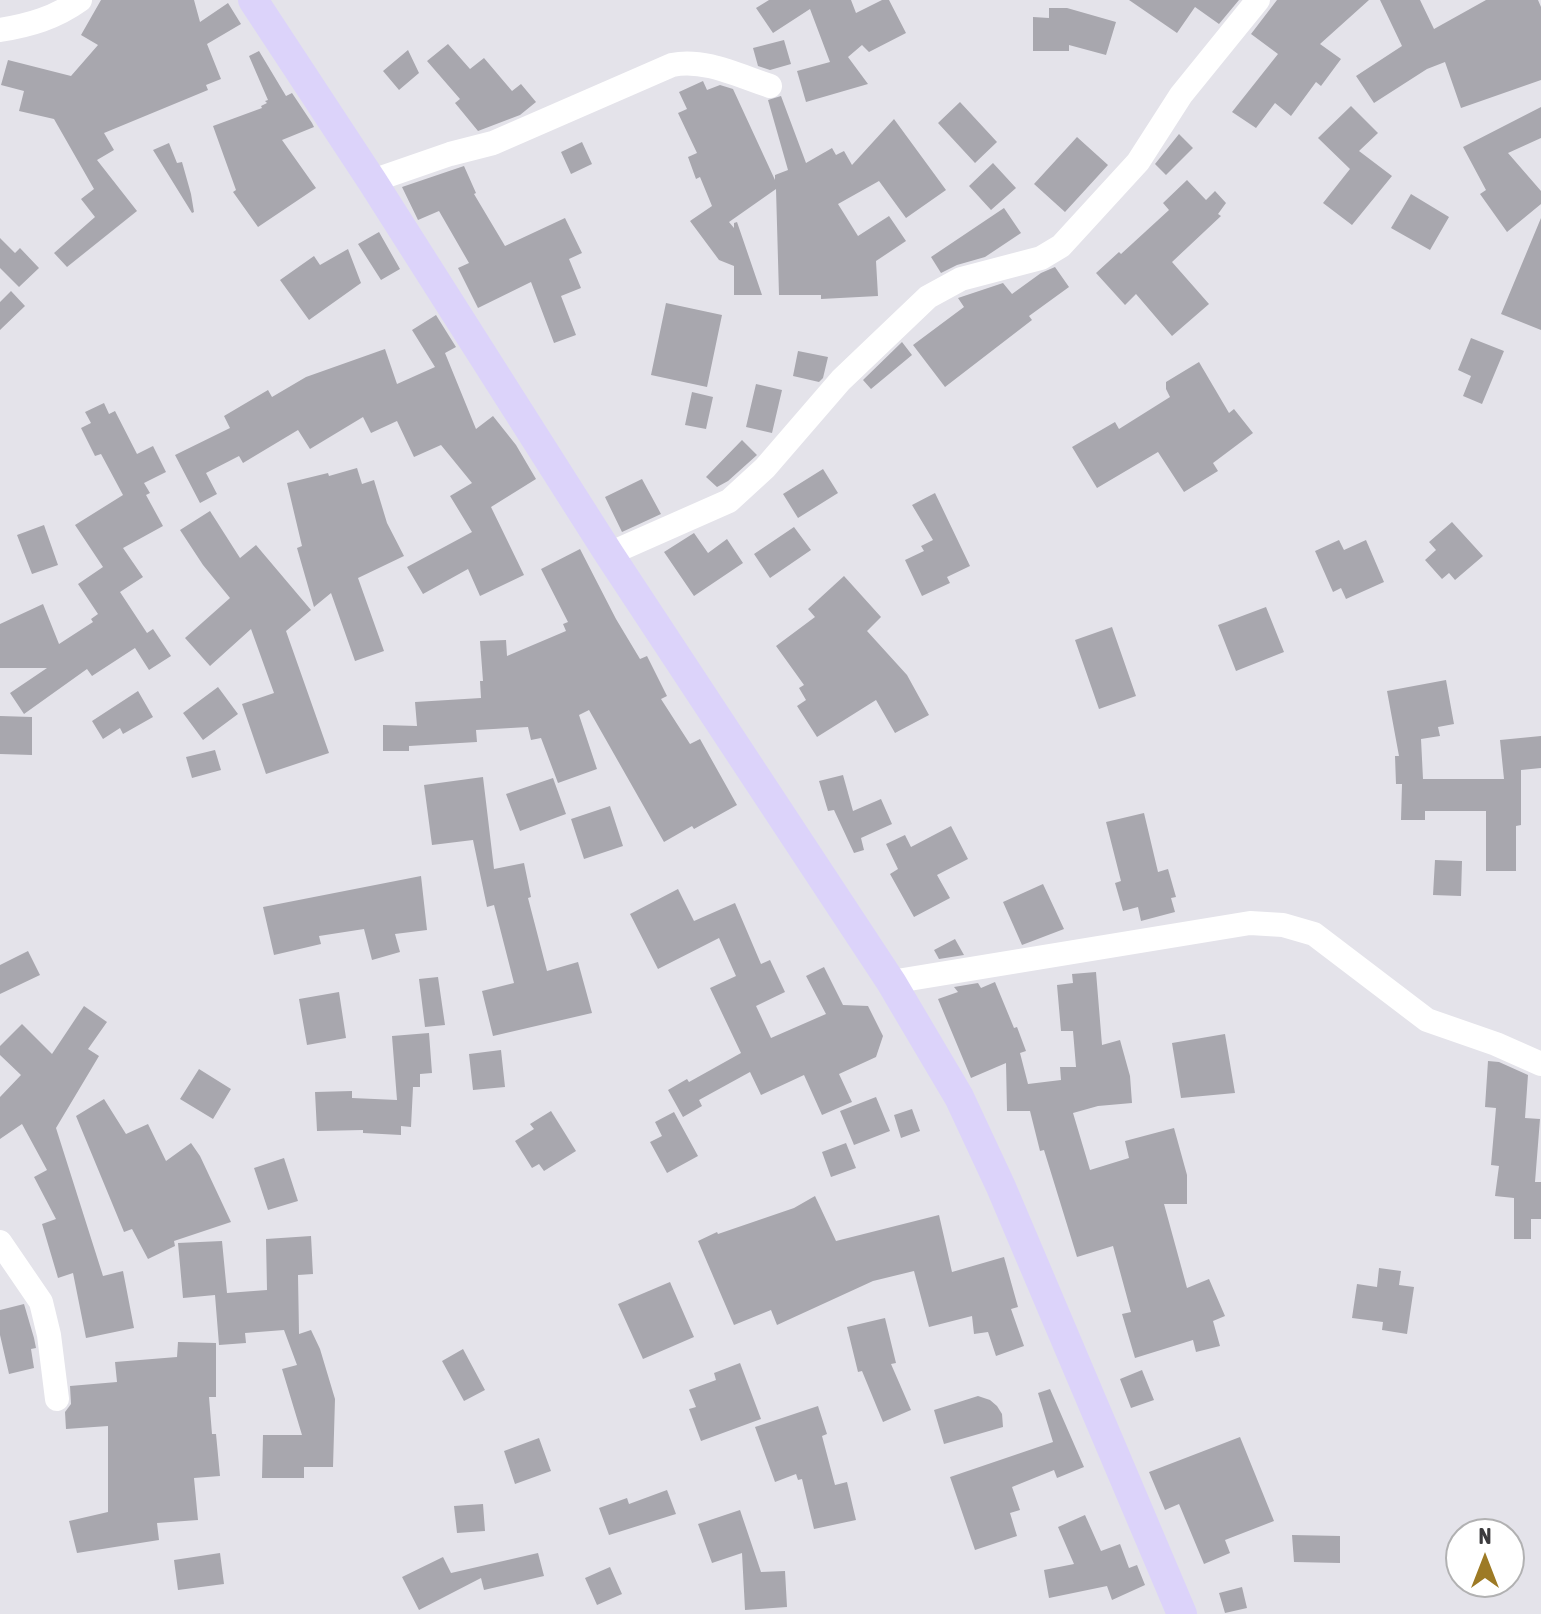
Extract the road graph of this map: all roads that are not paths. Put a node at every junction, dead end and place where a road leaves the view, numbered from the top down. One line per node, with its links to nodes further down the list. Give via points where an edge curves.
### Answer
1 (80, 0): 4 (street, via 61,13)
2 (253, 0): 6 (main road)
3 (1258, 0): 7 (street, via 1181,95 1138,162 1061,246 1029,262 961,279 928,297 851,370 729,501)
4 (0, 30)
5 (770, 86): 6 (street, via 701,64 672,65 493,143)
6 (372, 181): 7 (main road)
7 (609, 554): 8 (main road)
8 (891, 982): 9 (street, via 1235,925 1283,925 1314,934 1427,1020); 12 (main road, via 959,1097 995,1174)
9 (1541, 1064)
10 (0, 1242): 11 (street, via 41,1302)
11 (57, 1399)
12 (1182, 1614)

